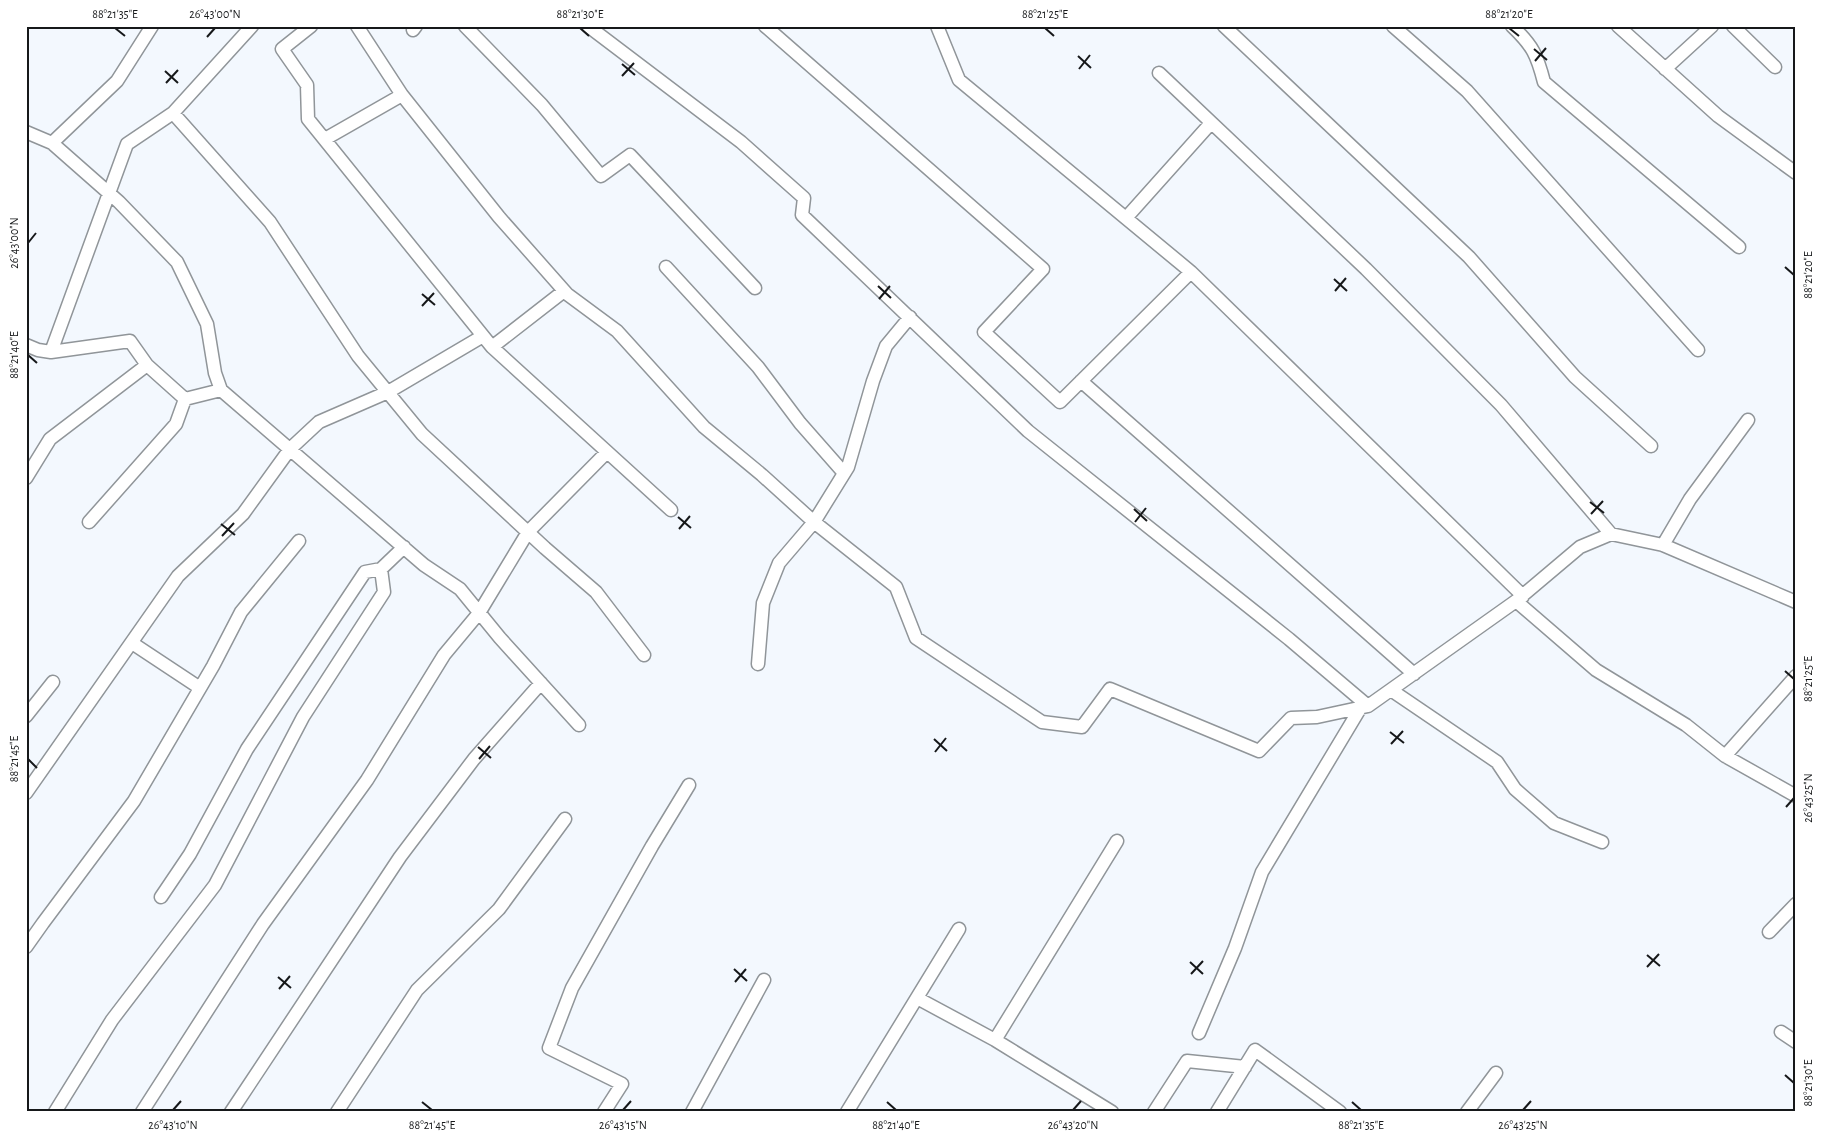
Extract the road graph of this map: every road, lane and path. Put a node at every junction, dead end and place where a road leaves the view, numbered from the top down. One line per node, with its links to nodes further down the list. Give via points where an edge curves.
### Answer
1 (152, 26): 23 (street, via 117,81)
2 (252, 26): 19 (street)
3 (311, 26): 22 (street, via 282,49 308,85 308,119)
4 (357, 26): 18 (street)
5 (465, 26): 30 (street, via 542,105 602,176 630,155)
6 (588, 26): 32 (street, via 741,142 804,198 802,215)
7 (765, 26): 39 (street, via 1043,269 984,332 1060,402)
8 (937, 26): 26 (street, via 959,80)
9 (1224, 26): 44 (street, via 1469,258 1575,377)
10 (1393, 26): 36 (street, via 1467,91)
11 (1512, 26): 27 (street, via 1526,39 1538,59 1544,82)
12 (1618, 26): 16 (street)
13 (1712, 26): 16 (street)
14 (1733, 26): 15 (street)
15 (1775, 67)
16 (1665, 69): 24 (street, via 1718,116)
17 (1159, 74): 20 (street)
18 (402, 95): 22 (street); 31 (street, via 499,217)
19 (173, 113): 25 (street, via 127,144); 41 (street, via 270,222 358,356)
20 (1210, 123): 26 (street); 53 (street, via 1366,269 1501,405)
21 (26, 132): 23 (street)
22 (325, 139): 33 (street)
23 (52, 143): 25 (street)
24 (1796, 173)
25 (109, 193): 37 (street); 40 (street, via 177,262 207,324)
26 (1126, 218): 29 (street)
27 (1739, 247)
28 (666, 268): 47 (street, via 758,368)
29 (1192, 272): 39 (street); 58 (street)
30 (756, 288)
31 (564, 291): 35 (street); 51 (street, via 617,331 704,427)
32 (910, 317): 47 (street, via 886,346); 70 (street, via 1028,431 1289,638)
33 (483, 336): 35 (street); 41 (street)
34 (26, 345): 37 (street)
35 (492, 347): 46 (street)
36 (1698, 350)
37 (51, 352): 38 (street, via 130,341)
38 (146, 365): 42 (street); 48 (street, via 50,439)
39 (1081, 381): 64 (street)
40 (221, 390): 42 (street); 45 (street)
41 (388, 392): 45 (street, via 319,422); 52 (street, via 422,434)
42 (186, 399): 50 (street, via 176,424)
43 (1748, 420): 55 (street, via 1690,499)
44 (1651, 446)
45 (290, 449): 56 (street); 61 (street, via 243,514 178,576)
46 (607, 452): 49 (street); 52 (street)
47 (844, 473): 51 (street)
48 (26, 478)
49 (671, 510)
50 (89, 522)
51 (814, 522): 63 (street, via 779,563 763,603); 70 (street, via 896,587 916,638 1042,722 1082,726 1110,689 1259,752 1291,718)
52 (528, 532): 60 (street); 62 (street, via 596,592)
53 (1611, 534): 55 (street); 58 (street, via 1580,547)
54 (299, 542): 68 (street, via 241,612)
55 (1663, 545): 59 (street)
56 (404, 547): 57 (street); 60 (street, via 460,589)
57 (381, 569): 80 (street, via 365,572 247,749 190,854); 93 (street, via 384,592 303,717 215,885 112,1020)
58 (1520, 598): 64 (street); 73 (street, via 1596,670 1686,725)
59 (1796, 602)
60 (479, 613): 67 (street); 94 (street, via 444,655 367,780 263,924)
61 (132, 642): 68 (street); 75 (street)
62 (644, 655)
63 (758, 664)
64 (1414, 674): 69 (street)
65 (1796, 676): 73 (street)
66 (53, 682): 71 (street)
67 (541, 683): 72 (street); 95 (street, via 474,759 400,857)
68 (200, 688): 84 (street, via 134,801)
69 (1391, 690): 70 (street); 79 (street, via 1498,762 1515,789 1554,823)
70 (1365, 707): 88 (street, via 1262,872 1235,948)
71 (26, 716)
72 (578, 725)
73 (1725, 756): 76 (street)
74 (689, 785): 97 (street, via 572,988 549,1048 622,1084)
75 (26, 793)
76 (1796, 796)
77 (565, 820): 96 (street, via 499,909 417,990)
78 (1117, 841): 89 (street)
79 (1602, 842)
80 (160, 897)
81 (1796, 904): 83 (street)
82 (958, 929): 86 (street)
83 (1770, 932)
84 (26, 947)
85 (764, 980): 98 (street)
86 (917, 998): 89 (street); 99 (street)
87 (1781, 1032): 90 (street)
88 (1199, 1033)
89 (994, 1040): 100 (street)
90 (1796, 1042)
91 (1245, 1067): 101 (street, via 1186,1061); 102 (street); 103 (street, via 1256,1050)
92 (1496, 1073): 104 (street)
93 (55, 1112)
94 (142, 1112)
95 (231, 1112)
96 (337, 1112)
97 (604, 1112)
98 (692, 1112)
99 (847, 1112)
100 (1112, 1112)
101 (1154, 1112)
102 (1216, 1112)
103 (1340, 1112)
104 (1467, 1112)

